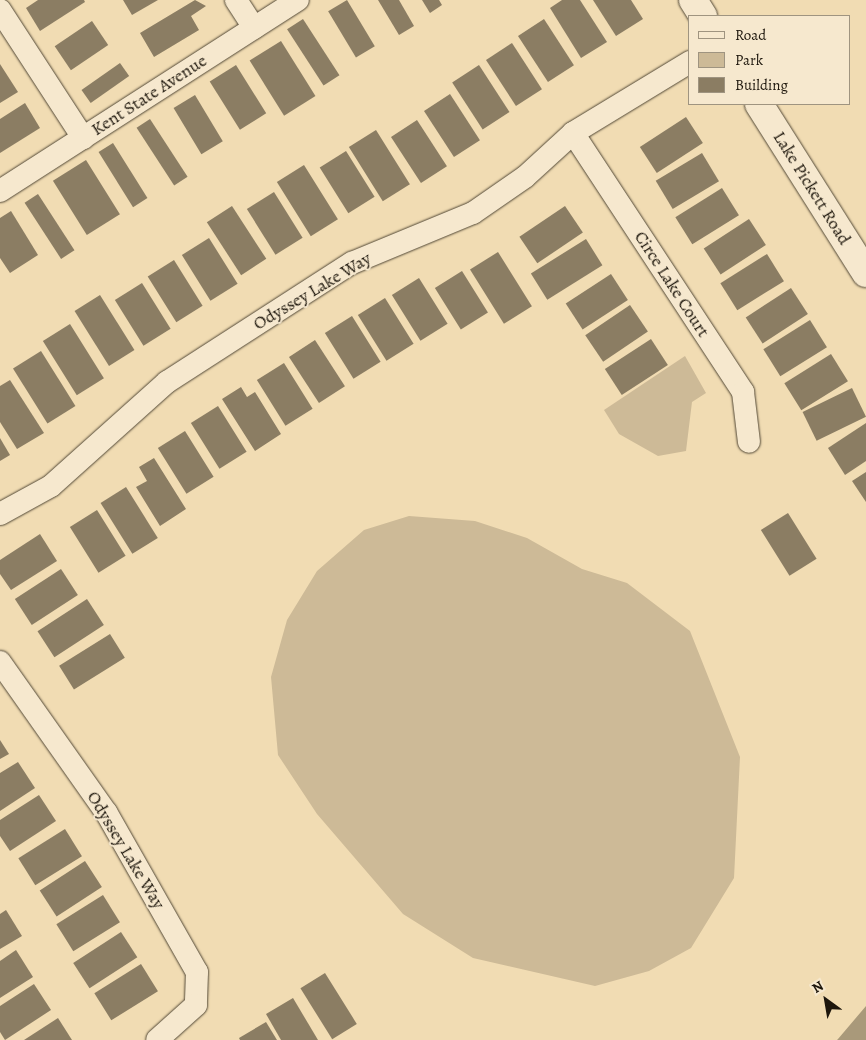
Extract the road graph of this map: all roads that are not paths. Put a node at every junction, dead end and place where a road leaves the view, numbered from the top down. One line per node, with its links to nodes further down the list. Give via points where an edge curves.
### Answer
1 (236, 0): 6 (street)
2 (298, 0): 6 (street, Kent State Avenue)
3 (693, 0): 5 (main road)
4 (0, 10): 10 (street)
5 (702, 15)
6 (254, 28): 10 (street, Kent State Avenue)
7 (688, 63): 9 (street, Odyssey Lake Way)
8 (760, 105): 12 (main road, Lake Pickett Road)
9 (573, 134): 13 (street, Circe Lake Court, via 743,392); 14 (street, Odyssey Lake Way, via 525,177 473,213 352,263 175,376 51,486)
10 (83, 138): 11 (street, Kent State Avenue)
11 (0, 191)
12 (866, 273)
13 (749, 442)
14 (0, 514)
15 (0, 662): 16 (street, Odyssey Lake Way, via 106,812 197,972 196,1005)
16 (156, 1040)

